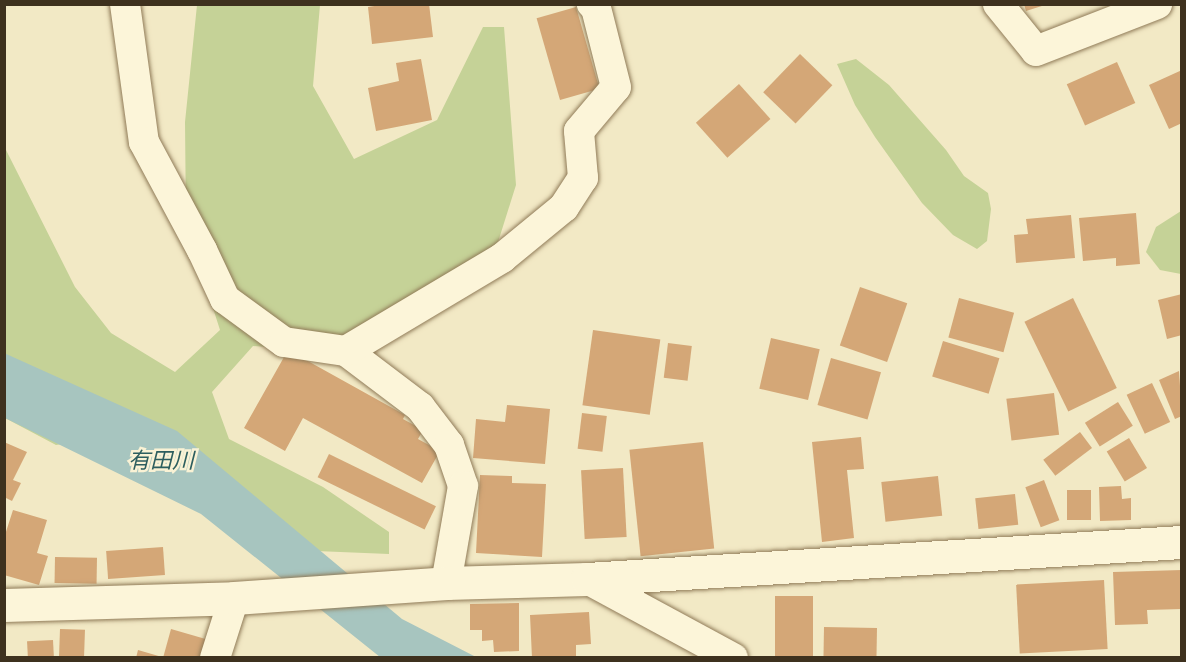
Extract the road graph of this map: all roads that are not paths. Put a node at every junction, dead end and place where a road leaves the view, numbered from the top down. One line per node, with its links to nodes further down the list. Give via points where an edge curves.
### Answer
1 (125, 4): 5 (street, via 144,142 225,299 284,342)
2 (592, 4): 5 (street, via 615,87 579,131 583,178 564,207 502,258)
3 (999, 4): 4 (street, via 1036,51)
4 (1157, 4)
5 (346, 351): 8 (street, via 420,406 449,445 463,486)
6 (1182, 542): 7 (street)
7 (587, 579): 8 (street); 12 (street)
8 (446, 583): 9 (street)
9 (234, 598): 10 (street); 11 (street)
10 (4, 605)
11 (215, 657)
12 (733, 657)

